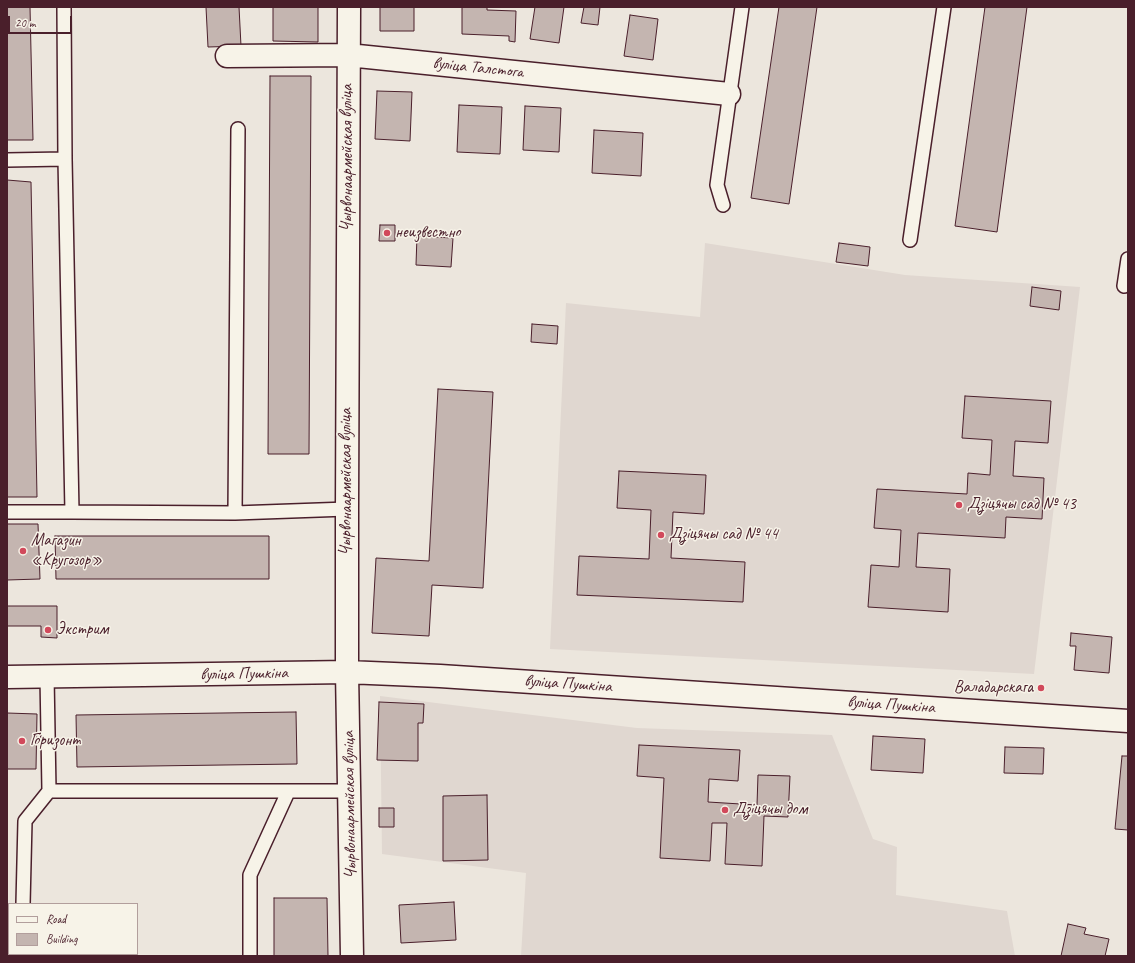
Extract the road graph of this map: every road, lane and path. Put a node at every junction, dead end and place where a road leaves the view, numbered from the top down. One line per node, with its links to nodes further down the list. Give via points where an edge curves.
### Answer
1 (64, 7): 9 (lane)
2 (349, 7): 5 (street, Чырвонаармейская вуліца)
3 (742, 7): 7 (lane)
4 (944, 7): 12 (lane)
5 (348, 55): 6 (street, вуліца Талстога); 7 (street, вуліца Талстога); 15 (street, Чырвонаармейская вуліца)
6 (227, 56)
7 (729, 94): 11 (lane, via 718,185)
8 (238, 129): 18 (lane)
9 (65, 159): 10 (lane); 17 (lane)
10 (7, 160)
11 (724, 205)
12 (910, 240)
13 (1128, 259): 14 (lane)
14 (1124, 286)
15 (346, 509): 18 (lane); 19 (street, Чырвонаармейская вуліца)
16 (7, 512): 17 (lane)
17 (72, 512): 18 (lane)
18 (235, 513)
19 (347, 672): 20 (street, вуліца Пушкіна); 22 (street, вуліца Пушкіна); 24 (street, Чырвонаармейская вуліца)
20 (47, 676): 21 (street, вуліца Пушкіна); 23 (lane)
21 (7, 677)
22 (1128, 721)
23 (49, 791): 25 (lane); 26 (lane, via 25,821)
24 (350, 791): 25 (lane); 28 (street, Чырвонаармейская вуліца)
25 (288, 792): 27 (lane, via 250,875)
26 (24, 903)
27 (250, 956)
28 (352, 956)

